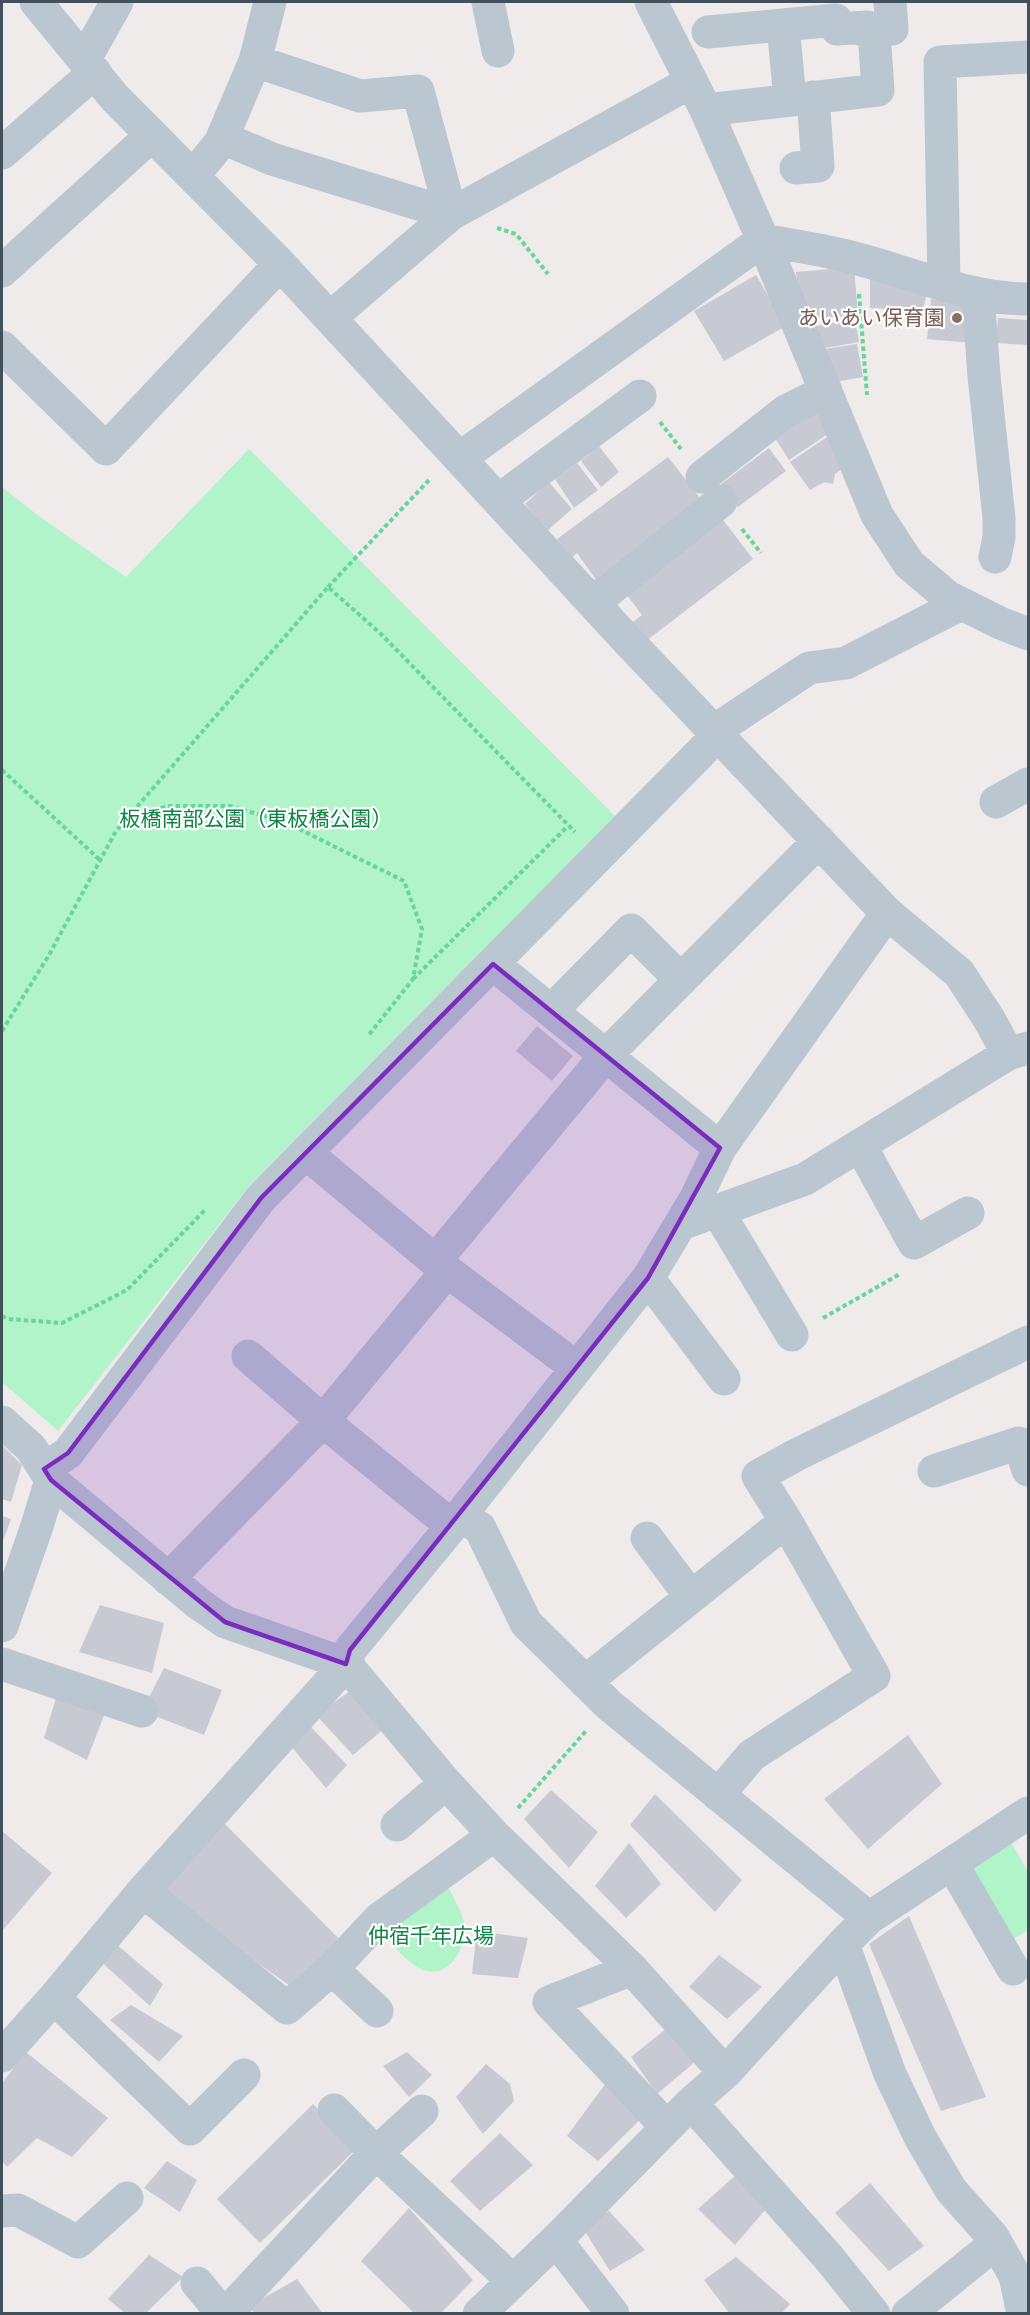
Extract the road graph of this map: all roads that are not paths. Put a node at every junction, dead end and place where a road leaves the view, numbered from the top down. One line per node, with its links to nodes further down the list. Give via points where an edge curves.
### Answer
1 (36, 2): 13 (street)
2 (117, 2): 13 (street)
3 (270, 2): 12 (street)
4 (488, 2): 10 (street)
5 (651, 2): 14 (street)
6 (890, 2): 7 (street, via 892,29 867,32 867,27 837,29 836,20)
7 (769, 17): 8 (street); 15 (street)
8 (708, 32)
9 (875, 47): 15 (street, via 878,90)
10 (498, 51)
11 (1029, 57): 26 (street, via 940,62)
12 (255, 61): 18 (street); 22 (street, via 360,96 418,91)
13 (90, 66): 17 (street); 19 (street)
14 (691, 82): 16 (street); 22 (street)
15 (802, 99): 16 (street); 20 (street, via 818,166)
16 (706, 110): 23 (street)
17 (152, 135): 21 (street); 25 (street)
18 (223, 138): 21 (street); 22 (street, via 272,159)
19 (2, 153)
20 (796, 168)
21 (193, 176): 24 (street)
22 (451, 214): 29 (street)
23 (763, 240): 26 (street, via 856,258); 31 (street); 33 (street)
24 (280, 264): 29 (street); 30 (street, via 106,449)
25 (2, 271)
26 (944, 284): 27 (street)
27 (978, 294): 28 (street); 35 (street, via 984,376)
28 (1029, 299)
29 (330, 318): 33 (street)
30 (2, 347)
31 (826, 391): 37 (street, via 786,411); 38 (street, via 877,515 909,564)
32 (640, 396): 34 (street)
33 (460, 458): 34 (street)
34 (499, 500): 37 (street)
35 (1014, 519): 36 (street, via 999,537)
36 (995, 557)
37 (593, 603): 40 (street)
38 (961, 604): 39 (street); 40 (street, via 846,663 809,668)
39 (1029, 633)
40 (716, 733): 43 (street); 45 (street)
41 (1029, 783): 42 (street)
42 (996, 802)
43 (819, 841): 44 (street); 46 (street)
44 (887, 913): 48 (street, via 958,973 989,1019); 51 (street)
45 (493, 964): 47 (street); 52 (street)
46 (681, 980): 47 (street, via 631,930); 49 (street)
47 (551, 1011): 49 (street)
48 (1018, 1051): 50 (street)
49 (606, 1054): 51 (street); 56 (street)
50 (860, 1145): 53 (street, via 805,1179); 54 (street, via 914,1243)
51 (720, 1148): 55 (street)
52 (306, 1153): 56 (street); 67 (street, via 261,1198 68,1453)
53 (717, 1210): 55 (street); 58 (street)
54 (968, 1213)
55 (681, 1224): 57 (street)
56 (441, 1266): 61 (street); 63 (street)
57 (648, 1278): 61 (street); 62 (street)
58 (792, 1335)
59 (1029, 1342): 69 (street, via 758,1476)
60 (248, 1356): 63 (street)
61 (577, 1368): 68 (street)
62 (724, 1379)
63 (323, 1421): 68 (street); 71 (street)
64 (2, 1422): 67 (street, via 31,1448)
65 (1029, 1470): 66 (street, via 1019,1443)
66 (934, 1471)
67 (47, 1475): 71 (street); 73 (street, via 37,1526)
68 (456, 1521): 75 (street, via 350,1650); 76 (street, via 480,1527 526,1623)
69 (786, 1521): 72 (street); 79 (street, via 874,1676 752,1755)
70 (647, 1538): 72 (street)
71 (168, 1578): 75 (street, via 225,1622)
72 (691, 1597): 76 (street)
73 (2, 1626)
74 (2, 1664): 77 (street)
75 (346, 1664): 78 (street); 84 (street)
76 (585, 1682): 79 (street)
77 (142, 1711)
78 (446, 1783): 81 (street); 82 (street)
79 (718, 1795): 85 (street)
80 (1029, 1813): 83 (street)
81 (397, 1825)
82 (494, 1835): 87 (street, via 379,1919); 88 (street)
83 (952, 1864): 85 (street); 89 (street)
84 (143, 1892): 87 (street, via 287,2008); 90 (street)
85 (869, 1918): 86 (street)
86 (843, 1944): 93 (street); 103 (street, via 890,2074 920,2137 951,2190)
87 (332, 1969): 91 (street)
88 (632, 1969): 93 (street); 98 (street, via 549,2002)
89 (1013, 1969)
90 (54, 1998): 92 (street); 94 (street, via 190,2129)
91 (377, 2011)
92 (2, 2056)
93 (724, 2073): 95 (street)
94 (244, 2075)
95 (691, 2103): 98 (street); 109 (street)
96 (334, 2110): 99 (street)
97 (422, 2111): 99 (street)
98 (667, 2127): 102 (street)
99 (376, 2153): 104 (street); 107 (street)
100 (127, 2198): 101 (street, via 78,2242 18,2210)
101 (2, 2211)
102 (556, 2240): 104 (street); 106 (street)
103 (996, 2243): 110 (street); 111 (street, via 1015,2276)
104 (512, 2280): 108 (street)
105 (197, 2283): 107 (street)
106 (608, 2312)
107 (224, 2313)
108 (479, 2313)
109 (874, 2313)
110 (908, 2313)
111 (1023, 2313)

